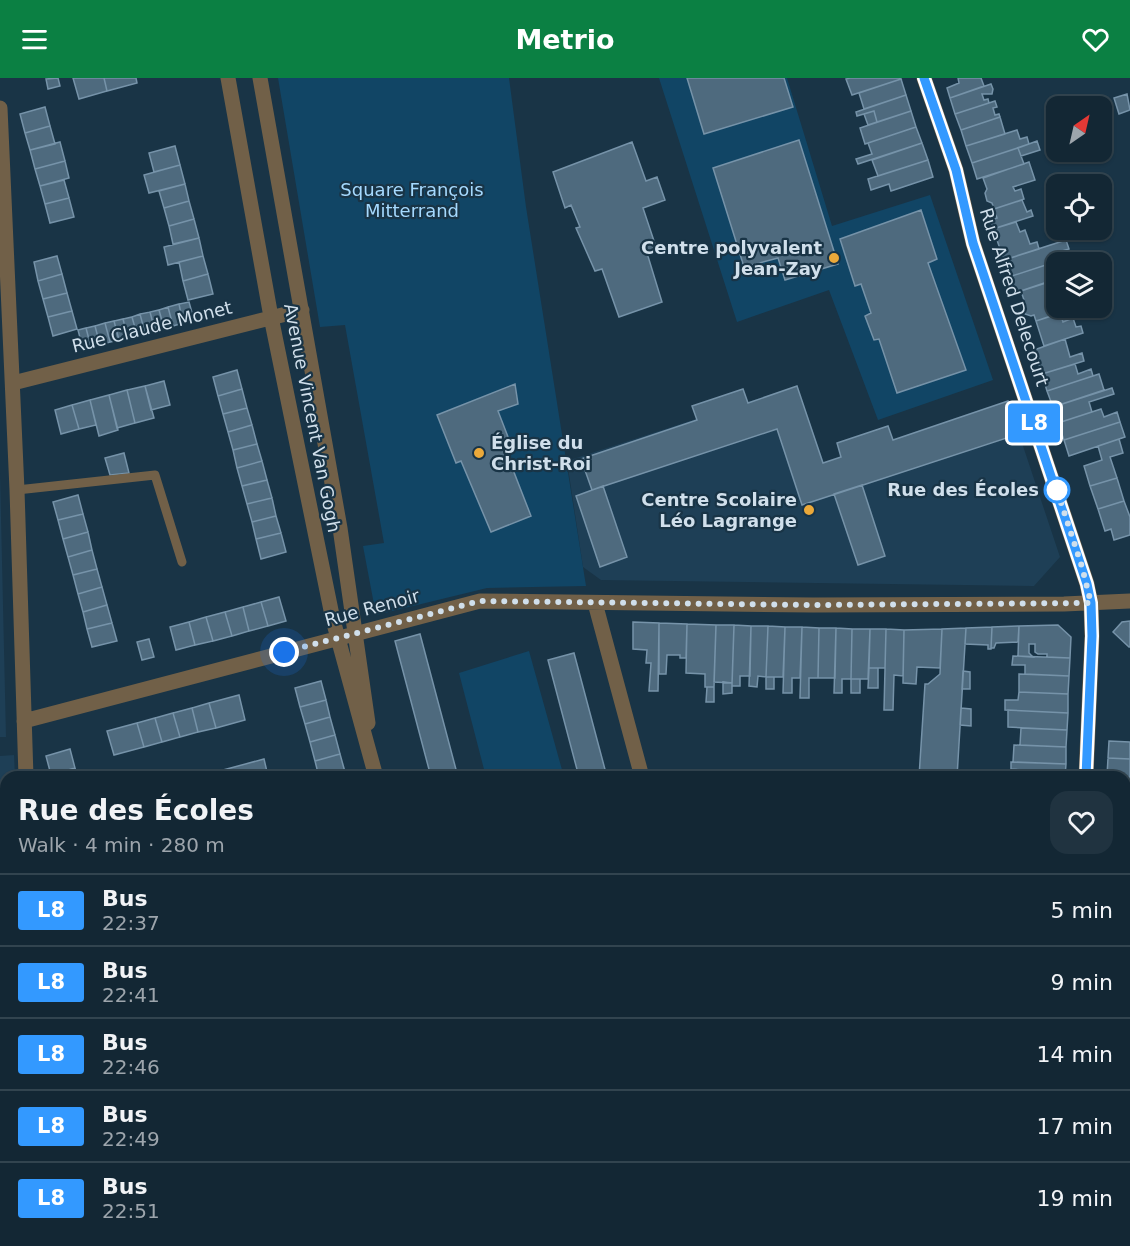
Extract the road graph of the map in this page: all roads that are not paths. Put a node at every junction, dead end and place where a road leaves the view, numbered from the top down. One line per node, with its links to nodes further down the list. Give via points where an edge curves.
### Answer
1 (228, 78): 6 (street, Avenue Vincent Van Gogh)
2 (260, 78): 5 (street, Avenue Vincent Van Gogh)
3 (924, 78): 12 (street, Rue Alfred Delecourt, via 956,170 973,243)
4 (0, 108): 7 (street)
5 (302, 310): 6 (street, Rue Claude Monet); 13 (street, Avenue Vincent Van Gogh)
6 (271, 317): 7 (street, Rue Claude Monet); 14 (street, Avenue Vincent Van Gogh)
7 (13, 383): 8 (street)
8 (17, 490): 9 (lane, via 155,475); 15 (street)
9 (182, 562)
10 (1130, 601): 12 (street)
11 (595, 603): 12 (street); 13 (street, Rue Renoir, via 480,601); 19 (street)
12 (1091, 603): 20 (street, Rue Alfred Delecourt)
13 (356, 633): 14 (street, Rue Renoir); 16 (street, Avenue Vincent Van Gogh)
14 (337, 638): 15 (street, Rue Renoir); 16 (street, Avenue Vincent Van Gogh)
15 (24, 721): 17 (street)
16 (372, 762): 18 (street, Avenue Vincent Van Gogh)
17 (26, 771)
18 (374, 771)
19 (640, 771)
20 (1086, 771)

